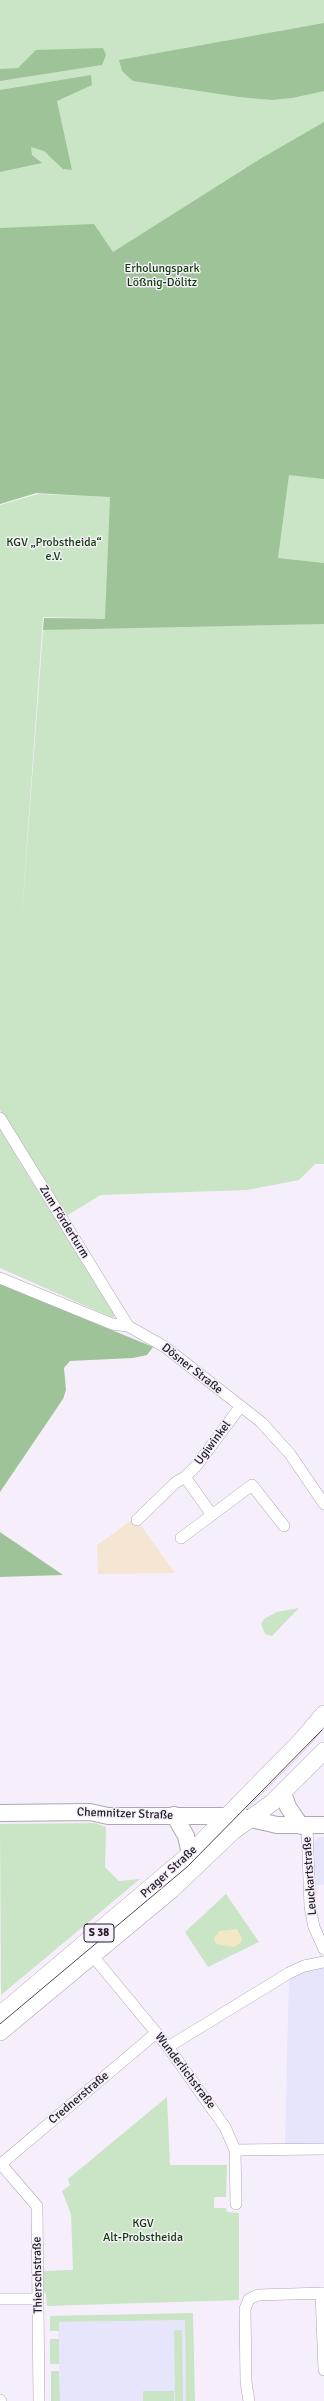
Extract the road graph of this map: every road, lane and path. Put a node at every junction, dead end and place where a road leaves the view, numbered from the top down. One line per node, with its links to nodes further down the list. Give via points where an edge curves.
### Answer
1 (0, 1118): 3 (street, Zum Förderturm)
2 (0, 1278): 3 (street, Dösner Straße, via 112,1324)
3 (128, 1326): 4 (street, Dösner Straße, via 165,1347)
4 (240, 1407): 5 (street, Ugiwinkel, via 197,1465); 6 (street, Dösner Straße, via 261,1422 290,1454)
5 (185, 1477): 7 (street); 8 (street, Ugiwinkel, via 175,1483)
6 (324, 1504)
7 (212, 1515): 9 (street, via 252,1485); 10 (street)
8 (137, 1520)
9 (284, 1526)
10 (181, 1538)
11 (324, 1714): 16 (main road, Prager Straße / S 38)
12 (324, 1751): 13 (main road, Prager Straße)
13 (283, 1793): 17 (main road, Prager Straße); 19 (main road, via 290,1811)
14 (0, 1812): 15 (main road, Chemnitzer Straße, via 90,1812 108,1816)
15 (174, 1816): 16 (main road, Chemnitzer Straße); 20 (main road, via 186,1836)
16 (228, 1816): 17 (main road, Chemnitzer Straße); 20 (main road, Prager Straße / S 38)
17 (250, 1819): 19 (main road, Chemnitzer Straße, via 277,1825); 22 (main road, Prager Straße, via 232,1832 171,1890)
18 (324, 1825): 19 (main road, Chemnitzer Straße)
19 (304, 1826): 21 (street, Leuckartstraße, via 310,1907 314,1927)
20 (190, 1854): 24 (main road, Prager Straße / S 38)
21 (324, 1949)
22 (92, 1955): 25 (main road, Prager Straße); 26 (street, Wunderlichstraße)
23 (324, 1962): 27 (street, via 304,1966 289,1973)
24 (2, 2010)
25 (0, 2032)
26 (156, 2033): 27 (street, Wunderlichstraße); 30 (street, Crednerstraße)
27 (168, 2047): 29 (street, Wunderlichstraße, via 215,2110)
28 (324, 2149): 29 (street)
29 (235, 2150): 31 (street, Wunderlichstraße)
30 (0, 2163): 33 (street, Thierschstraße, via 36,2206)
31 (236, 2204)
32 (323, 2293): 35 (street); 37 (street, via 258,2294 249,2299 245,2309 246,2382)
33 (38, 2298): 34 (street); 36 (street, Thierschstraße)
34 (0, 2299)
35 (324, 2370)
36 (39, 2401)
37 (249, 2401)

